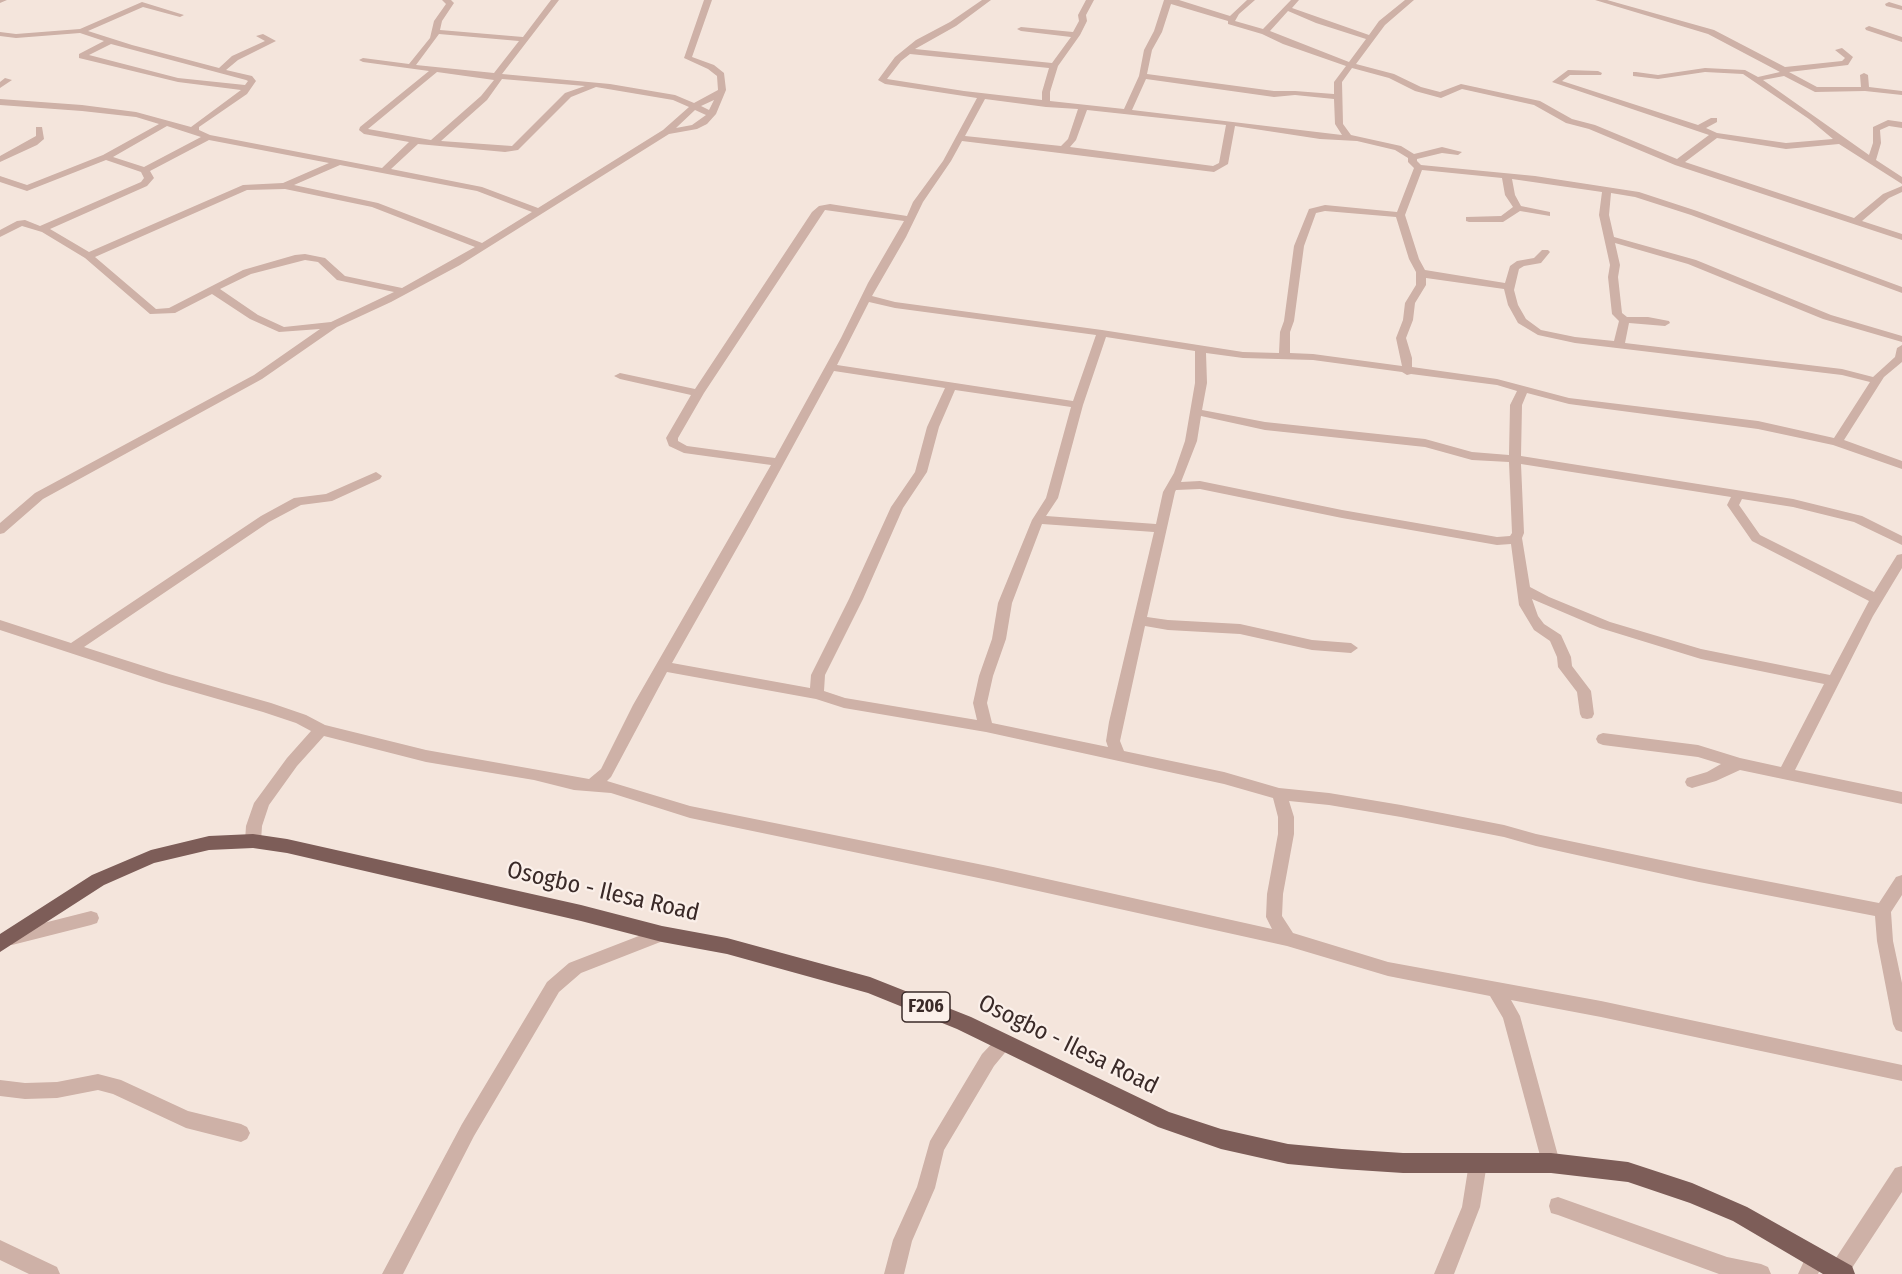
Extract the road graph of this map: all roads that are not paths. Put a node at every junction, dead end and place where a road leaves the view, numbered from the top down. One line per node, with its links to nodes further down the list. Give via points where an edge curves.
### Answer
1 (125, 0): 12 (street)
2 (446, 0): 23 (street, via 450,3 438,21)
3 (555, 0): 29 (street)
4 (708, 0): 52 (street, via 688,58 717,71 723,85)
5 (987, 0): 33 (street)
6 (1090, 0): 26 (street)
7 (1251, 0): 19 (street)
8 (1295, 0): 16 (street)
9 (1410, 0): 28 (street, via 1382,23)
10 (1599, 0): 40 (street, via 1711,32)
11 (1168, 1): 19 (street); 45 (street, via 1148,50)
12 (140, 4): 13 (street); 17 (street)
13 (157, 4): 17 (street); 18 (street)
14 (1889, 4): 15 (street)
15 (1902, 8)
16 (1289, 9): 24 (street); 28 (street)
17 (119, 13): 22 (street)
18 (180, 15)
19 (1231, 19): 24 (street, via 1234,24)
20 (1869, 28): 30 (street)
21 (1021, 29): 26 (street)
22 (81, 31): 25 (street); 31 (street)
23 (437, 32): 29 (street); 37 (street)
24 (1265, 32): 35 (street)
25 (0, 34)
26 (1076, 35): 36 (street)
27 (260, 36): 38 (street, via 272,41 235,58)
28 (1371, 38): 35 (street)
29 (523, 39): 44 (street)
30 (1902, 40)
31 (110, 41): 38 (street); 50 (street, via 82,56 178,80)
32 (1839, 50): 40 (street, via 1849,57 1845,63)
33 (908, 51): 36 (street); 54 (street, via 883,81)
34 (363, 60): 37 (street)
35 (1350, 65): 55 (street, via 1338,82); 84 (street, via 1441,94 1461,86 1538,104 1569,121)
36 (1054, 66): 57 (street)
37 (410, 67): 39 (street)
38 (221, 70): 50 (street, via 249,78 252,81)
39 (435, 70): 44 (street); 74 (street, via 363,130)
40 (1784, 72): 47 (street); 51 (street, via 1815,90)
41 (1598, 73): 66 (street, via 1568,72 1556,82)
42 (1635, 74): 47 (street, via 1658,77 1723,69 1745,72)
43 (1864, 75): 51 (street)
44 (496, 76): 48 (street); 76 (street, via 498,80 484,98)
45 (1143, 76): 55 (street, via 1274,94); 60 (street)
46 (8, 80): 49 (street)
47 (1754, 80): 75 (street, via 1798,107)
48 (598, 84): 58 (street); 76 (street, via 568,95 515,148)
49 (0, 86)
50 (247, 88): 68 (street, via 195,126)
51 (1865, 90): 53 (street)
52 (721, 93): 58 (street); 61 (street)
53 (1902, 93)
54 (982, 96): 57 (street); 72 (street)
55 (1339, 97): 73 (street, via 1339,124)
56 (0, 102): 63 (street, via 82,108)
57 (1046, 104): 59 (street)
58 (696, 105): 61 (street); 69 (street)
59 (1083, 108): 60 (street); 77 (street, via 1072,140)
60 (1127, 112): 64 (street)
61 (712, 114): 69 (street, via 694,127)
62 (1714, 120): 66 (street)
63 (168, 122): 68 (street); 79 (street)
64 (1231, 123): 73 (street); 77 (street, via 1223,164 1217,169)
65 (1902, 125): 82 (street, via 1887,123 1876,129 1877,143)
66 (1699, 128): 70 (street)
67 (39, 129): 81 (street, via 41,138)
68 (195, 131): 71 (street)
69 (666, 132): 95 (street)
70 (1715, 135): 75 (street, via 1786,146); 84 (street)
71 (208, 137): 83 (street); 86 (street)
72 (958, 138): 77 (street); 98 (street)
73 (1349, 138): 80 (street, via 1386,144)
74 (416, 141): 76 (street); 87 (street)
75 (1841, 141): 82 (street)
76 (434, 142)
77 (1063, 149)
78 (1458, 152): 80 (street, via 1442,150)
79 (106, 157): 86 (street); 89 (street, via 27,188)
80 (1413, 157): 85 (street, via 1412,162)
81 (0, 159)
82 (1871, 161): 90 (street)
83 (337, 163): 87 (street); 91 (street)
84 (1678, 163): 100 (street)
85 (1419, 167): 88 (street); 97 (street)
86 (145, 170): 101 (street, via 149,178 144,184)
87 (383, 172): 95 (street, via 480,189)
88 (1507, 178): 93 (street); 94 (street, via 1510,195)
89 (0, 179)
90 (1902, 181)
91 (285, 186): 105 (street, via 375,205); 107 (street, via 246,187)
92 (1902, 189): 100 (street)
93 (1607, 191): 104 (street, via 1604,214); 111 (street, via 1642,195)
94 (1518, 208): 96 (street); 99 (street, via 1503,219)
95 (539, 211): 105 (street)
96 (1547, 214)
97 (1400, 215): 108 (street); 122 (street, via 1325,208 1312,211 1299,246)
98 (909, 219): 113 (street); 129 (street, via 822,208 806,226)
99 (1469, 219)
100 (1856, 221): 103 (street)
101 (40, 230): 102 (street, via 20,223); 107 (street)
102 (0, 234)
103 (1902, 237)
104 (1611, 239): 114 (street, via 1617,314); 118 (street, via 1692,262 1827,317)
105 (481, 246): 112 (street)
106 (1545, 252): 109 (street, via 1537,261 1514,267)
107 (88, 256): 110 (street, via 154,312 171,311)
108 (1421, 272): 109 (street); 124 (street, via 1421,285 1410,303 1401,338)
109 (1510, 287): 119 (street, via 1513,305 1522,321 1538,332)
110 (211, 290): 112 (street, via 247,272 305,257 321,260 341,278); 116 (street, via 283,330)
111 (1902, 290)
112 (403, 291): 116 (street)
113 (865, 298): 117 (street); 123 (street)
114 (1624, 320): 115 (street); 119 (street)
115 (1665, 322)
116 (333, 325): 141 (street, via 258,377 39,496)
117 (1102, 333): 121 (street); 130 (street)
118 (1902, 339)
119 (1619, 345): 126 (street, via 1842,372)
120 (1902, 348): 126 (street, via 1900,358)
121 (1200, 349): 122 (street); 131 (street, via 1201,382)
122 (1284, 357): 124 (street, via 1313,357)
123 (830, 367): 127 (street); 134 (street)
124 (1407, 372): 128 (street, via 1497,382)
125 (620, 376): 129 (street)
126 (1878, 381): 132 (street)
127 (951, 386): 130 (street); 153 (street, via 933,427 921,472 897,507 818,675)
128 (1523, 390): 132 (street, via 1569,401 1758,425); 133 (street, via 1516,405)
129 (698, 393): 134 (street, via 675,432 673,443 684,449)
130 (1077, 405): 139 (street, via 1052,498)
131 (1196, 412): 133 (street, via 1265,426 1425,443 1472,456); 137 (street, via 1186,457)
132 (1837, 442): 135 (street)
133 (1515, 459): 138 (street); 142 (street)
134 (777, 462): 151 (street)
135 (1902, 465)
136 (376, 477): 149 (street, via 328,498 298,501 265,519)
137 (1174, 486): 140 (street); 142 (street, via 1200,485 1497,541)
138 (1738, 494): 143 (street, via 1858,519); 146 (street, via 1733,505 1756,538)
139 (1038, 520): 140 (street); 155 (street, via 1005,603 999,639 982,689 981,712)
140 (1160, 528): 147 (street)
141 (0, 530)
142 (1516, 538): 145 (street)
143 (1902, 541)
144 (1902, 558): 146 (street)
145 (1524, 589): 152 (street, via 1605,625 1690,651); 154 (street, via 1532,618 1556,638 1565,668 1584,690)
146 (1877, 599): 152 (street)
147 (1138, 620): 150 (street, via 1240,629 1312,645); 158 (street, via 1114,731)
148 (0, 625): 149 (street)
149 (73, 648): 156 (street, via 167,680 275,710)
150 (1351, 648)
151 (663, 666): 153 (street); 161 (street, via 638,709)
152 (1833, 681): 160 (street)
153 (817, 694): 155 (street, via 844,703)
154 (1587, 714)
155 (986, 727): 158 (street)
156 (321, 730): 161 (street, via 426,756 574,784); 165 (street, via 262,803)
157 (1604, 739): 159 (street, via 1698,751)
158 (1118, 755): 163 (street)
159 (1740, 765): 160 (street); 162 (street)
160 (1786, 773): 164 (street)
161 (608, 780): 171 (street, via 690,812)
162 (1692, 782)
163 (1280, 794): 167 (street, via 1401,811); 171 (street, via 1286,834 1274,917)
164 (1902, 798)
165 (253, 841): 169 (main road, Osogbo - Ilesa Road / F206); 172 (main road, Osogbo - Ilesa Road / F206, via 209,843 151,857 98,880)
166 (1902, 882): 167 (street)
167 (1883, 911): 177 (street, via 1885,941)
168 (91, 918): 172 (street)
169 (631, 926): 170 (main road, Osogbo - Ilesa Road / F206); 173 (street)
170 (662, 934): 173 (street); 178 (main road, Osogbo - Ilesa Road / F206, via 727,946 870,986)
171 (1287, 939): 174 (street, via 1388,969)
172 (4, 942)
173 (623, 950): 190 (street, via 575,968 554,987 468,1130)
174 (1495, 989): 175 (street); 176 (street)
175 (1525, 994): 176 (street); 179 (street)
176 (1511, 1016): 183 (street)
177 (1902, 1024)
178 (1004, 1043): 182 (main road, Osogbo - Ilesa Road / F206, via 1165,1120 1221,1139 1288,1154 1403,1163); 191 (street, via 988,1060 936,1147 926,1188 903,1240)
179 (1902, 1073)
180 (0, 1088): 181 (street, via 57,1090 98,1082 186,1119)
181 (241, 1133)
182 (1478, 1163): 183 (main road, Osogbo - Ilesa Road / F206); 192 (street, via 1471,1207)
183 (1551, 1163): 187 (main road, Osogbo - Ilesa Road / F206, via 1628,1172 1656,1180 1740,1214)
184 (1902, 1175): 188 (street)
185 (1558, 1206): 193 (street, via 1727,1267)
186 (0, 1250): 189 (street)
187 (1812, 1266): 188 (main road, Osogbo - Ilesa Road / F206)
188 (1842, 1272)
189 (50, 1274)
190 (392, 1274)
191 (894, 1274)
192 (1444, 1274)
193 (1761, 1274)

